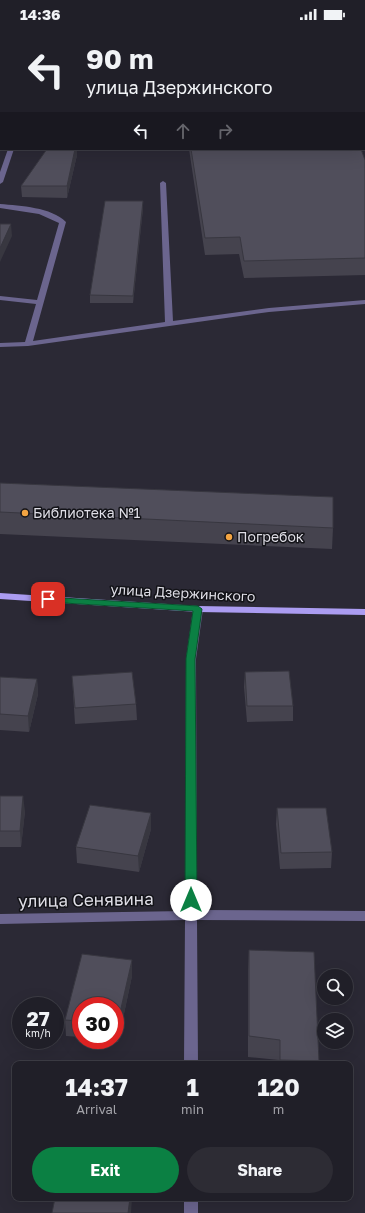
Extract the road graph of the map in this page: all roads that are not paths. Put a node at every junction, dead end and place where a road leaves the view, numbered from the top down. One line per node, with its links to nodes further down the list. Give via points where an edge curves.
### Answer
1 (11, 150): 2 (street)
2 (0, 182)
3 (163, 183): 8 (street)
4 (0, 206): 7 (street, via 43,213 63,222)
5 (0, 298): 7 (street)
6 (365, 302): 8 (street, via 269,310)
7 (40, 303): 9 (street)
8 (169, 324): 9 (street)
9 (28, 344): 10 (street)
10 (0, 346)
11 (0, 596): 12 (main road, улица Дзержинского)
12 (198, 609): 13 (main road, улица Дзержинского); 14 (street, via 191,659)
13 (365, 612)
14 (191, 915): 15 (street, улица Сенявина); 16 (street, улица Сенявина); 17 (street)
15 (365, 916)
16 (0, 919)
17 (191, 1061)
18 (191, 1201): 19 (street)
19 (191, 1213)

